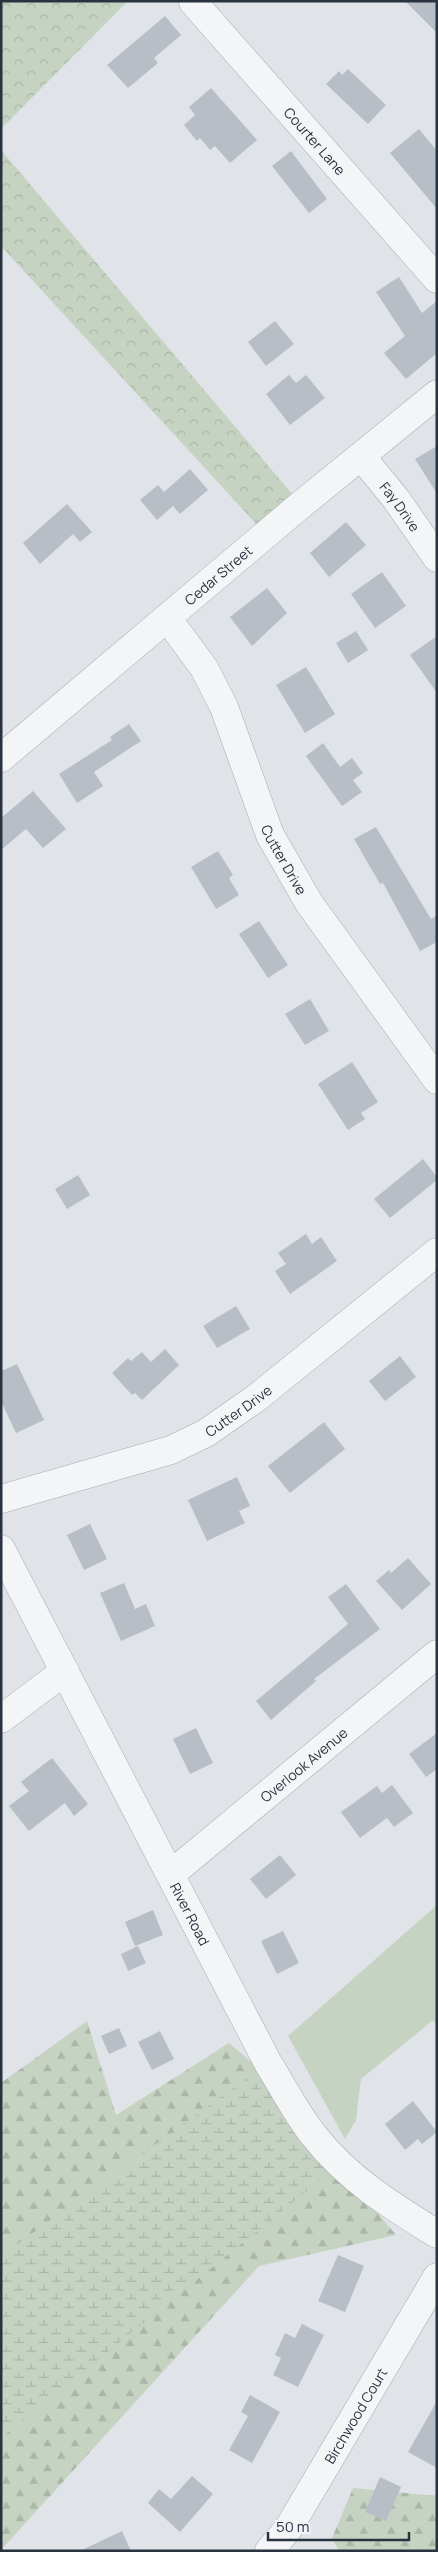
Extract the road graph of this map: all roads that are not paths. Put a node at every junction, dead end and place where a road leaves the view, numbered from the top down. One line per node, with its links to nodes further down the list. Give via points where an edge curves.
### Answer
1 (193, 2): 2 (street, Courter Lane)
2 (437, 279)
3 (437, 394): 4 (street, Cedar Street)
4 (361, 456): 5 (street, Fay Drive); 6 (street, Cedar Street)
5 (437, 558)
6 (168, 619): 7 (street, Cedar Street); 8 (street, Cutter Drive, via 204,668 224,707 270,835 309,904)
7 (1, 758)
8 (437, 1080)
9 (437, 1252): 10 (street, Cutter Drive, via 255,1399 206,1433 144,1459)
10 (1, 1500)
11 (1, 1549): 13 (street, River Road)
12 (437, 1654): 15 (street, Overlook Avenue)
13 (65, 1671): 14 (street); 15 (street, River Road)
14 (1, 1719)
15 (171, 1874): 16 (street, River Road, via 268,2062 314,2136 362,2185)
16 (437, 2234)
17 (437, 2277): 18 (street, Birchwood Court, via 288,2529)
18 (269, 2551)

